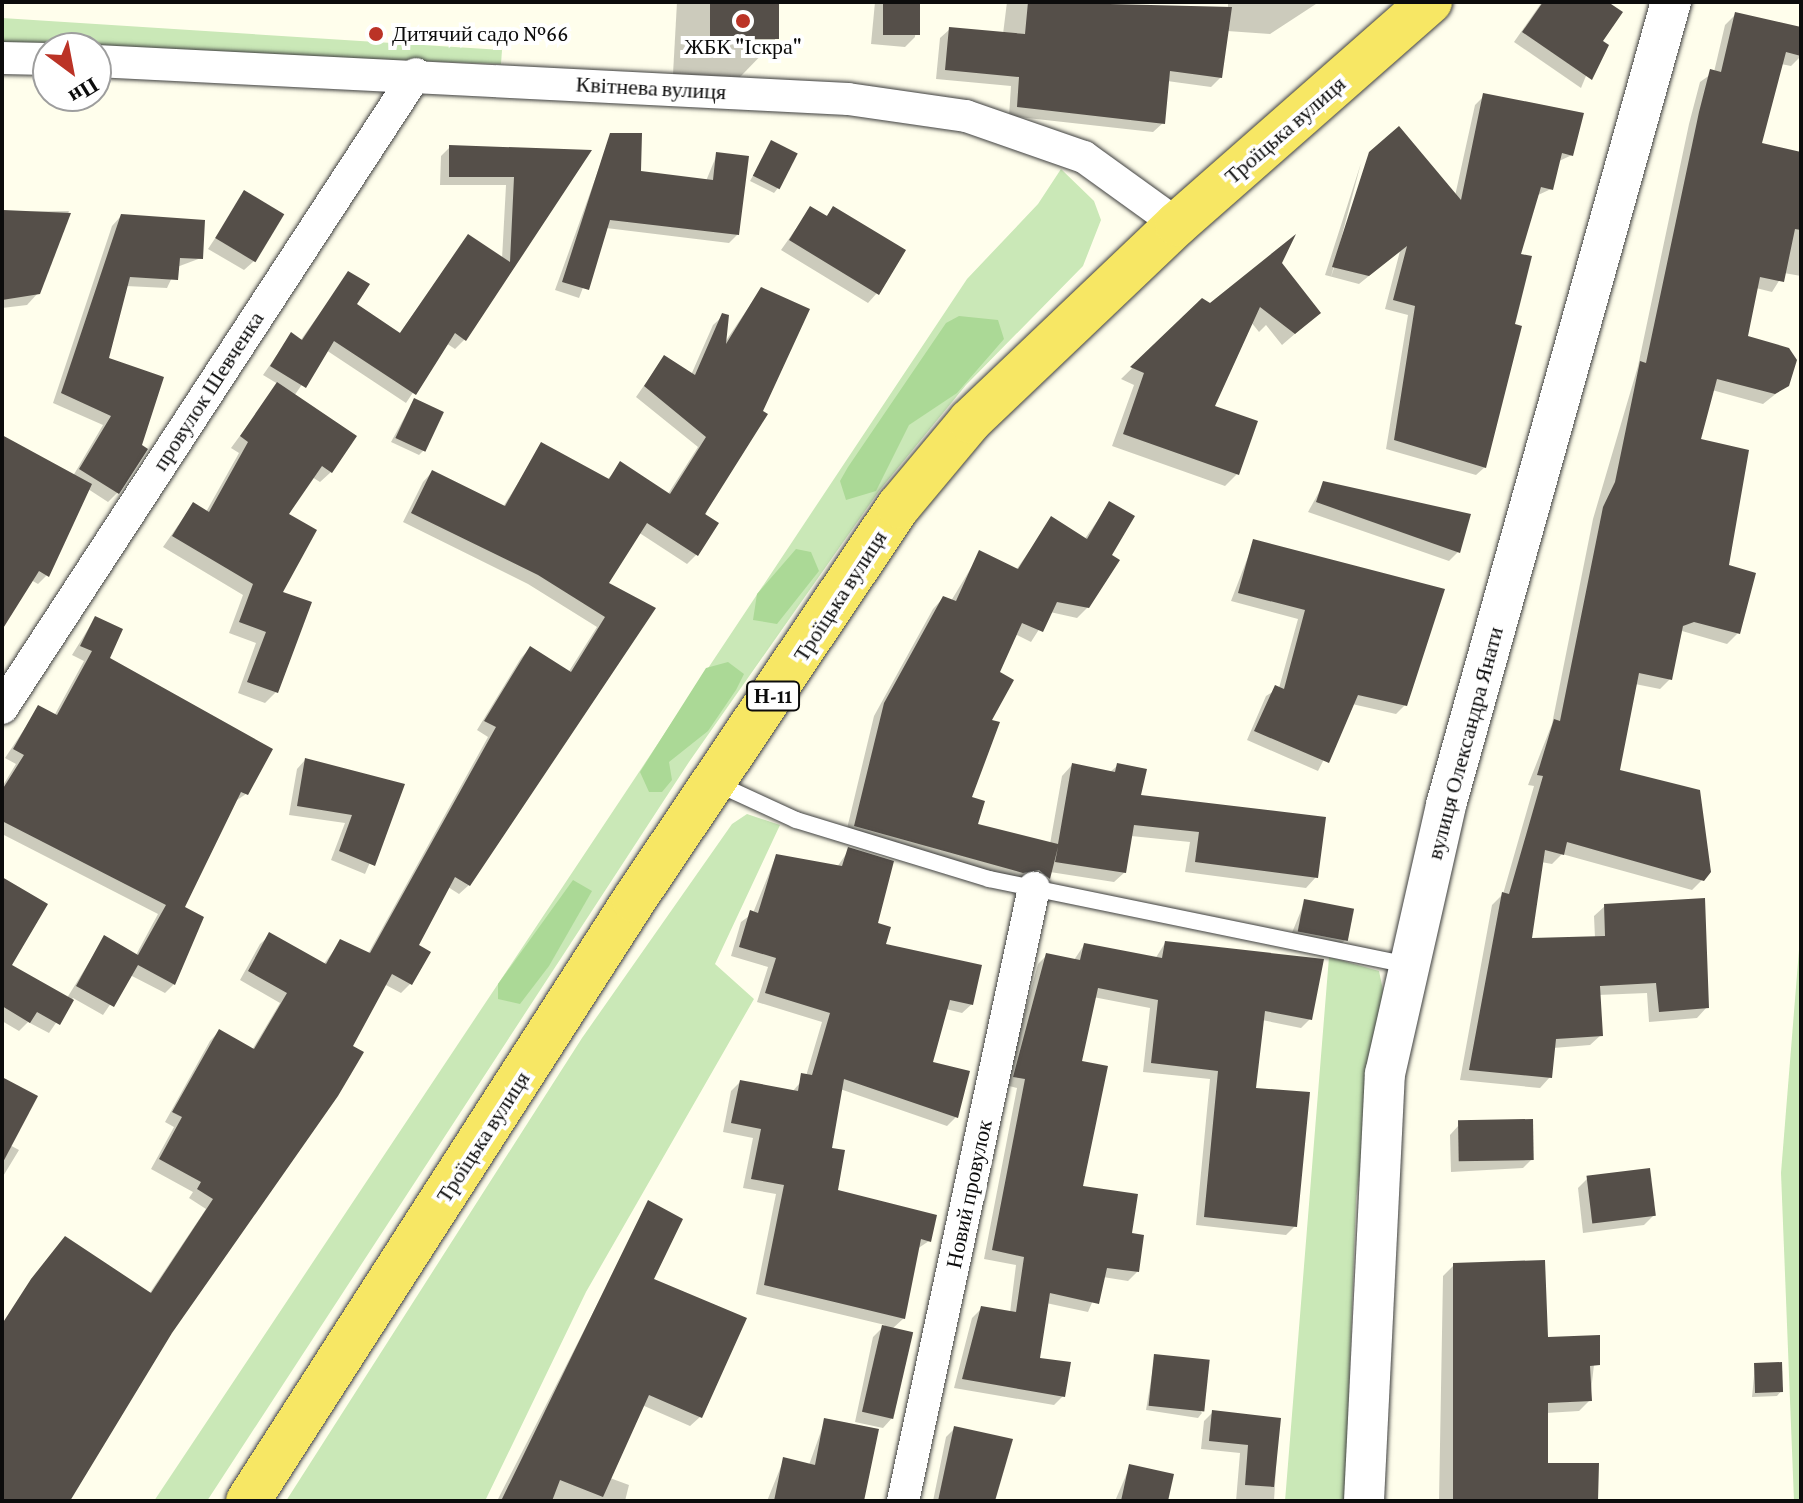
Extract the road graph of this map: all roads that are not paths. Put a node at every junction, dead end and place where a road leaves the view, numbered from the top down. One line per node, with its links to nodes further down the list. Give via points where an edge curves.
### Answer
1 (1430, 2): 7 (main road, Троїцька вулиця / Н-11)
2 (1671, 2): 11 (street, вулиця Олександра Янати, via 1446,805)
3 (2, 58): 4 (street)
4 (32, 59)
5 (112, 62): 6 (street, Квітнева вулиця)
6 (416, 74): 7 (street, Квітнева вулиця, via 848,99 966,116 1084,157); 8 (street, провулок Шевченка)
7 (1177, 224): 9 (main road, Троїцька вулиця / Н-11, via 970,421 899,506)
8 (2, 708)
9 (714, 783): 10 (lane, via 796,820); 12 (main road, Троїцька вулиця / Н-11)
10 (1034, 888): 11 (lane); 13 (street, Новий провулок)
11 (1408, 965): 14 (street, вулиця Олександра Янати, via 1385,1074 1377,1169)
12 (248, 1501)
13 (903, 1501)
14 (1364, 1501)

